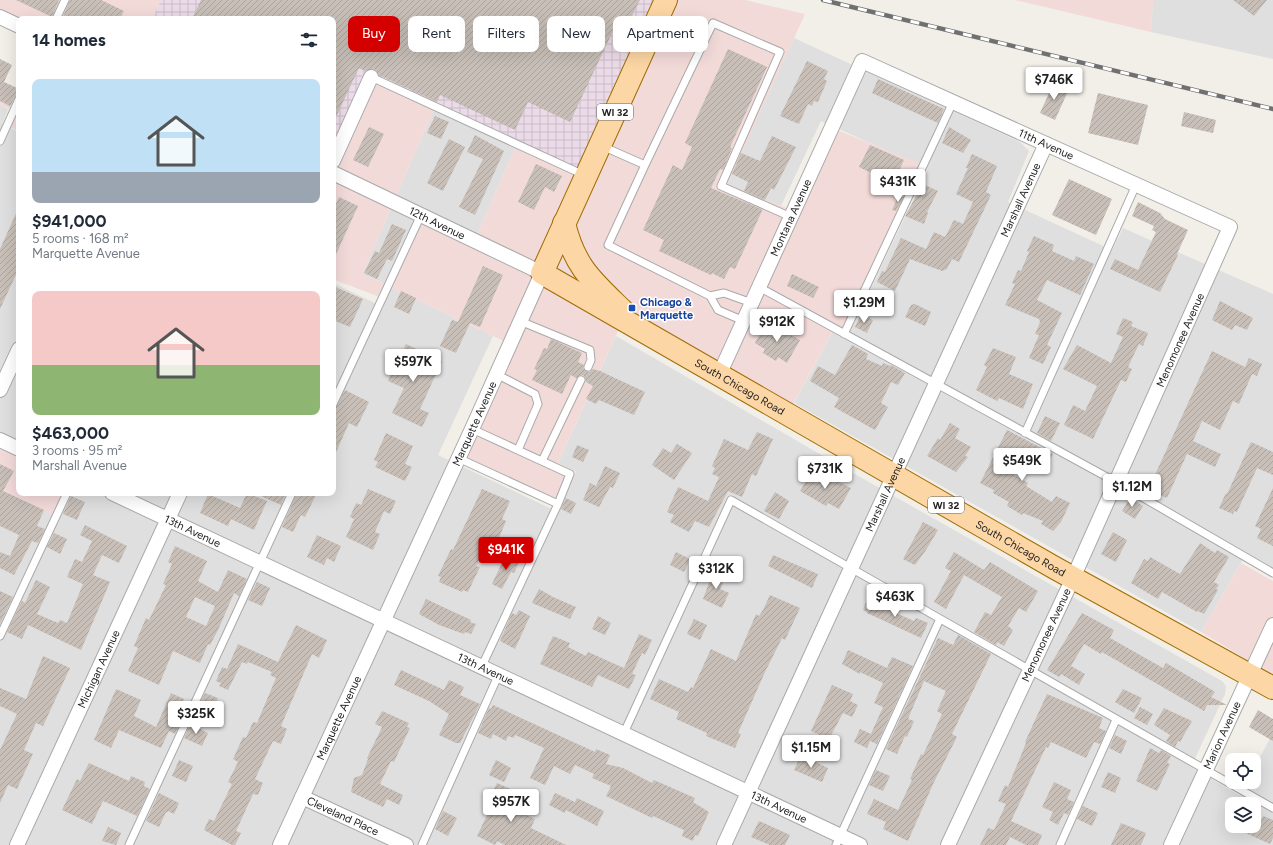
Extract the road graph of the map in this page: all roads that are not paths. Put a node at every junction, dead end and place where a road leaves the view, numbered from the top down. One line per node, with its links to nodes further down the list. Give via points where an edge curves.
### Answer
1 (65, 0): 3 (lane)
2 (666, 0): 12 (main road, Marquette Avenue / WI 32)
3 (57, 16)
4 (0, 17): 5 (street)
5 (16, 25)
6 (862, 61): 8 (street, 11th Avenue); 19 (street, Montana Avenue)
7 (371, 77): 13 (street); 16 (lane)
8 (953, 102): 11 (street, 11th Avenue); 29 (lane)
9 (16, 106): 10 (lane)
10 (0, 141)
11 (1046, 144): 17 (street, 11th Avenue); 35 (street, Marshall Avenue)
12 (600, 145): 14 (lane); 16 (main road, Marquette Avenue / WI 32)
13 (336, 154)
14 (645, 165): 19 (lane, via 713,23 780,52 721,186); 24 (lane, via 608,245)
15 (336, 174): 18 (street, 12th Avenue)
16 (586, 176): 20 (main road, Marquette Avenue / WI 32)
17 (1136, 184): 21 (street, 11th Avenue); 39 (lane)
18 (420, 215): 22 (street, 12th Avenue); 37 (lane)
19 (791, 217): 23 (street, Montana Avenue)
20 (564, 223): 22 (main road, Marquette Avenue / WI 32); 28 (main road, WI 32, via 574,255 588,276)
21 (1230, 227): 46 (street, Menomonee Avenue)
22 (542, 273): 27 (street, Marquette Avenue); 28 (main road, South Chicago Road / WI 32)
23 (759, 287): 25 (street, Montana Avenue); 29 (lane)
24 (710, 296): 25 (lane, via 724,293); 26 (lane, via 718,310)
25 (752, 303): 26 (street, Montana Avenue)
26 (744, 321): 33 (street, Montana Avenue)
27 (520, 322): 31 (lane, via 590,350 591,360); 32 (street, Marquette Avenue)
28 (644, 332): 33 (main road, South Chicago Road / WI 32)
29 (844, 334): 35 (lane)
30 (16, 355): 36 (street)
31 (588, 366)
32 (496, 374): 38 (street, Marquette Avenue); 42 (lane, via 535,394 537,399 538,404)
33 (719, 375): 45 (main road, South Chicago Road / WI 32)
34 (582, 380): 44 (lane)
35 (935, 384): 39 (lane); 45 (street, Marshall Avenue)
36 (0, 390)
37 (336, 397)
38 (472, 429): 42 (lane); 43 (street, Marquette Avenue)
39 (1025, 433): 46 (lane)
40 (0, 440): 41 (street)
41 (16, 448)
42 (518, 450): 44 (lane)
43 (458, 458): 51 (lane); 58 (street, Marquette Avenue)
44 (542, 461): 51 (lane, via 570,474)
45 (894, 474): 54 (street, Marshall Avenue); 56 (main road, South Chicago Road / WI 32)
46 (1116, 482): 55 (lane); 56 (street, Menomonee Avenue)
47 (67, 496): 60 (lane)
48 (118, 496): 52 (street, 13th Avenue)
49 (179, 496): 52 (street, Michigan Avenue)
50 (291, 496): 53 (lane)
51 (558, 504): 61 (lane)
52 (168, 519): 53 (street, 13th Avenue); 73 (street, Michigan Avenue)
53 (260, 563): 58 (street, 13th Avenue); 74 (lane)
54 (851, 569): 57 (lane); 67 (lane, via 731,500); 69 (street, Marshall Avenue)
55 (1273, 572)
56 (1073, 578): 62 (street, Menomonee Avenue); 63 (main road, South Chicago Road / WI 32)
57 (940, 619): 62 (lane); 72 (lane)
58 (382, 621): 61 (street, 13th Avenue); 70 (street, Marquette Avenue)
59 (1273, 625): 63 (street, Marion Avenue)
60 (0, 636)
61 (481, 668): 64 (street, 13th Avenue)
62 (1030, 670): 66 (lane); 80 (street, Menomonee Avenue)
63 (1250, 675): 65 (main road, South Chicago Road / WI 32); 68 (street, Marion Avenue)
64 (498, 676): 67 (street, 13th Avenue); 77 (lane)
65 (1273, 688)
66 (1116, 720): 68 (lane); 81 (lane)
67 (623, 734): 69 (street, 13th Avenue)
68 (1205, 771): 71 (lane); 82 (street, Marion Avenue)
69 (749, 793): 72 (street, 13th Avenue); 78 (street, Marshall Avenue)
70 (302, 797): 75 (street, Marquette Avenue); 76 (street, Cleveland Place)
71 (1273, 808)
72 (838, 840): 79 (street, 13th Avenue)
73 (17, 845)
74 (129, 845)
75 (280, 845)
76 (406, 845)
77 (422, 845)
78 (724, 845)
79 (860, 845)
80 (948, 845)
81 (1060, 845)
82 (1171, 845)

